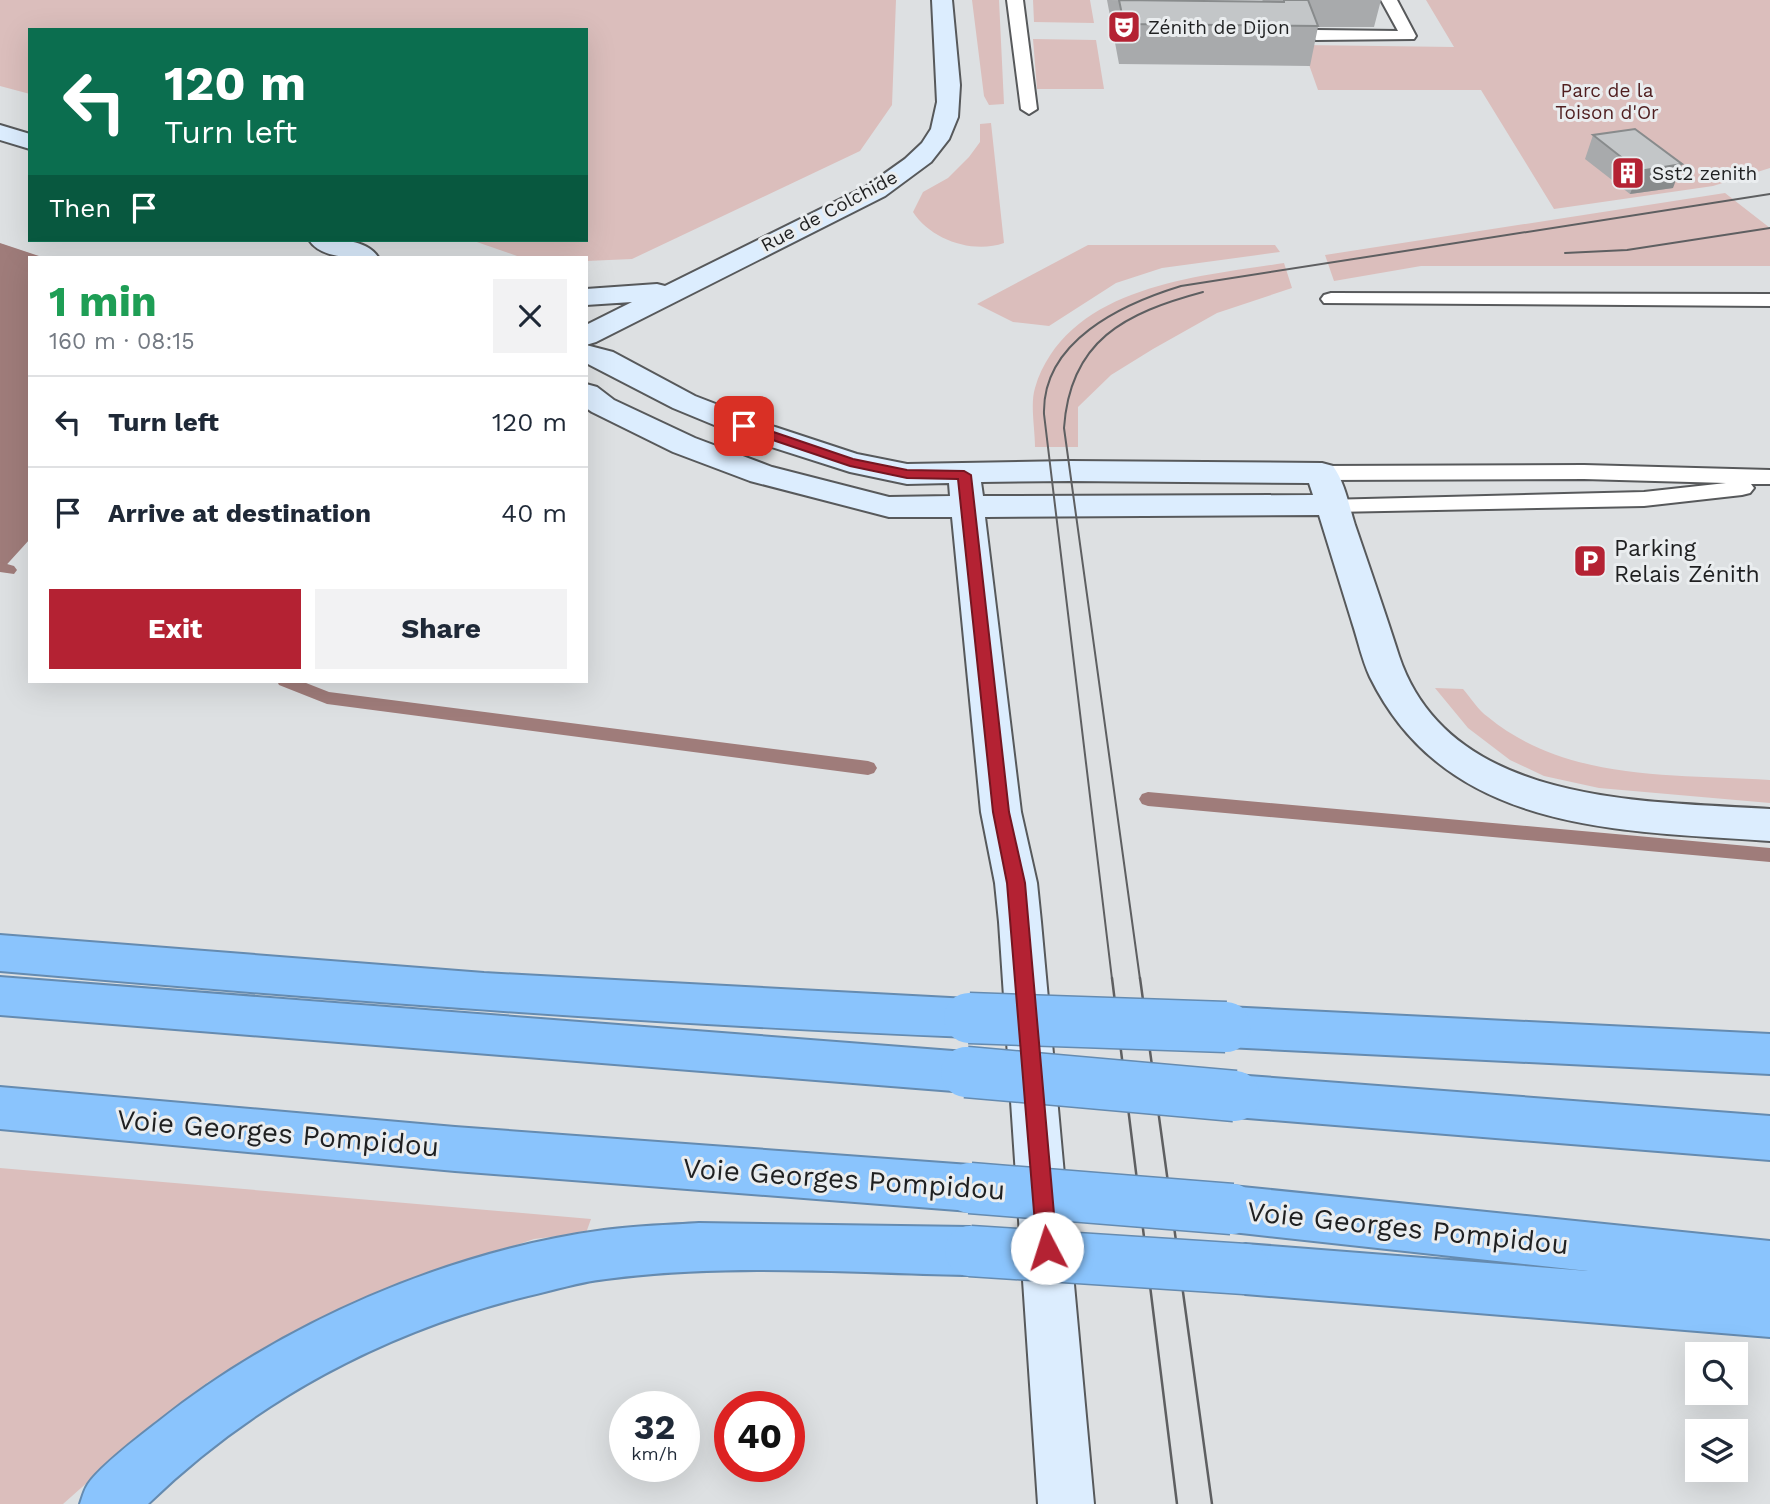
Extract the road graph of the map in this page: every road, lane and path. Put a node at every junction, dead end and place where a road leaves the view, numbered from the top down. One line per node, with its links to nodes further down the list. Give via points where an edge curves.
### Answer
1 (942, 0): 10 (street, Rue de Colchide, via 949,108 943,129 928,152 876,191)
2 (1015, 0): 5 (lane)
3 (1389, 0): 4 (lane, via 1408,36)
4 (1316, 35)
5 (1028, 109)
6 (0, 132): 7 (street)
7 (28, 141)
8 (327, 242): 9 (street)
9 (362, 256)
10 (673, 291): 11 (street); 14 (street, Rue de Colchide)
11 (588, 297)
12 (1331, 299): 13 (lane)
13 (1770, 300)
14 (588, 335)
15 (588, 354): 19 (street, via 684,402 764,434)
16 (588, 395): 19 (street, via 684,445 761,474 889,507)
17 (1770, 477): 18 (lane, via 1584,472); 18 (lane, via 1727,492 1689,496)
18 (1327, 489): 19 (street, via 1075,505); 20 (street, via 1387,674 1422,729 1451,755 1487,777 1537,798 1587,809)
19 (966, 492): 29 (street, via 1001,812 1020,922)
20 (1770, 825)
21 (0, 953): 23 (highway, bridge, via 734,1009)
22 (0, 996): 25 (highway, bridge)
23 (1770, 1054)
24 (0, 1108): 26 (highway, Voie Georges Pompidou, bridge, via 454,1149 1232,1209)
25 (1770, 1138)
26 (1770, 1266)
27 (1770, 1311): 28 (highway, bridge, via 970,1251 695,1249 608,1254 518,1272 421,1303 349,1334 275,1372 210,1415)
28 (108, 1504)
29 (1066, 1504)

